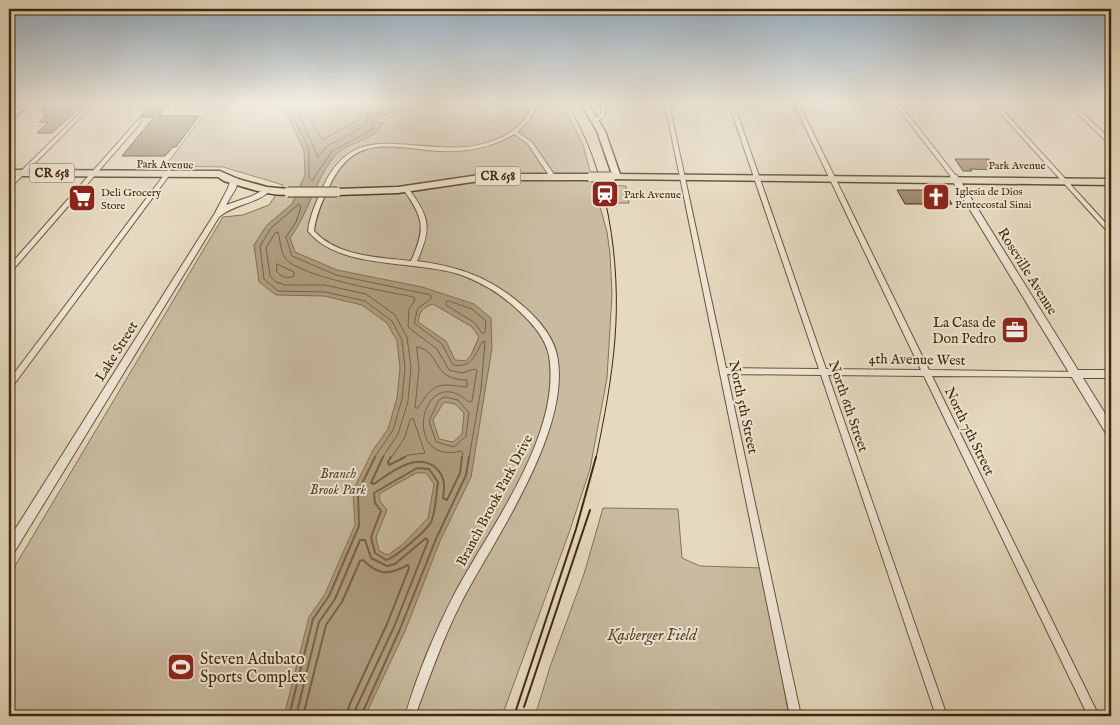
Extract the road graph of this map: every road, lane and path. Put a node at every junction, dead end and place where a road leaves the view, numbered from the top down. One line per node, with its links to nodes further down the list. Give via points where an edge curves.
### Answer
1 (58, 138): 12 (street)
2 (126, 138): 13 (street)
3 (503, 138): 30 (street, Branch Brook Park Drive, via 466,149 378,145 352,153 337,166 314,216 313,234 345,252)
4 (522, 138): 15 (street, via 530,143)
5 (603, 138): 16 (main road)
6 (674, 138): 17 (street, North 5th Street)
7 (742, 138): 18 (street, North 6th Street)
8 (812, 138): 19 (street, North 7th Street)
9 (923, 138): 21 (street, Roseville Avenue)
10 (1025, 138): 23 (street)
11 (9, 173): 12 (main road, Park Avenue / CR 658)
12 (22, 173): 13 (main road, Park Avenue / CR 658); 25 (street)
13 (95, 174): 14 (main road, Park Avenue / CR 658); 31 (street)
14 (167, 174): 22 (main road, Park Avenue / CR 658); 37 (street)
15 (552, 176): 16 (main road, Park Avenue / CR 658, bridge); 26 (main road, Park Avenue / CR 658, via 478,178)
16 (614, 177): 17 (main road, Park Avenue / CR 658)
17 (682, 178): 18 (main road, Park Avenue / CR 658); 32 (street, North 5th Street)
18 (756, 178): 19 (main road, Park Avenue / CR 658); 33 (street, North 6th Street)
19 (832, 178): 21 (main road, Park Avenue / CR 658, via 846,181); 34 (street, North 7th Street)
20 (1111, 178): 23 (main road, Park Avenue / CR 658)
21 (955, 179): 23 (main road, Park Avenue / CR 658); 35 (street, Roseville Avenue)
22 (234, 180): 27 (main road, Park Avenue / CR 658); 28 (street)
23 (1064, 180): 24 (main road, Park Avenue / CR 658); 29 (street)
24 (1111, 182)
25 (9, 186)
26 (406, 188): 27 (main road, Park Avenue / CR 658, bridge, via 337,192); 30 (street, via 422,212 425,228)
27 (267, 190): 28 (street, Lake Street, via 222,209)
28 (216, 216): 39 (street, Lake Street)
29 (1111, 232)
30 (413, 263): 40 (street, Branch Brook Park Drive, via 468,275 505,295 543,335 551,350 554,368 551,407 540,446 454,608)
31 (9, 270)
32 (722, 370): 33 (street, 4th Avenue West); 41 (street, North 5th Street)
33 (823, 372): 34 (street, 4th Avenue West); 42 (street, North 6th Street)
34 (927, 373): 35 (street, 4th Avenue West); 43 (street, North 7th Street)
35 (1076, 374): 36 (street, 4th Avenue West); 38 (street, Roseville Avenue)
36 (1111, 374)
37 (9, 385)
38 (1111, 432)
39 (9, 550)
40 (410, 716)
41 (795, 716)
42 (942, 716)
43 (1094, 716)

